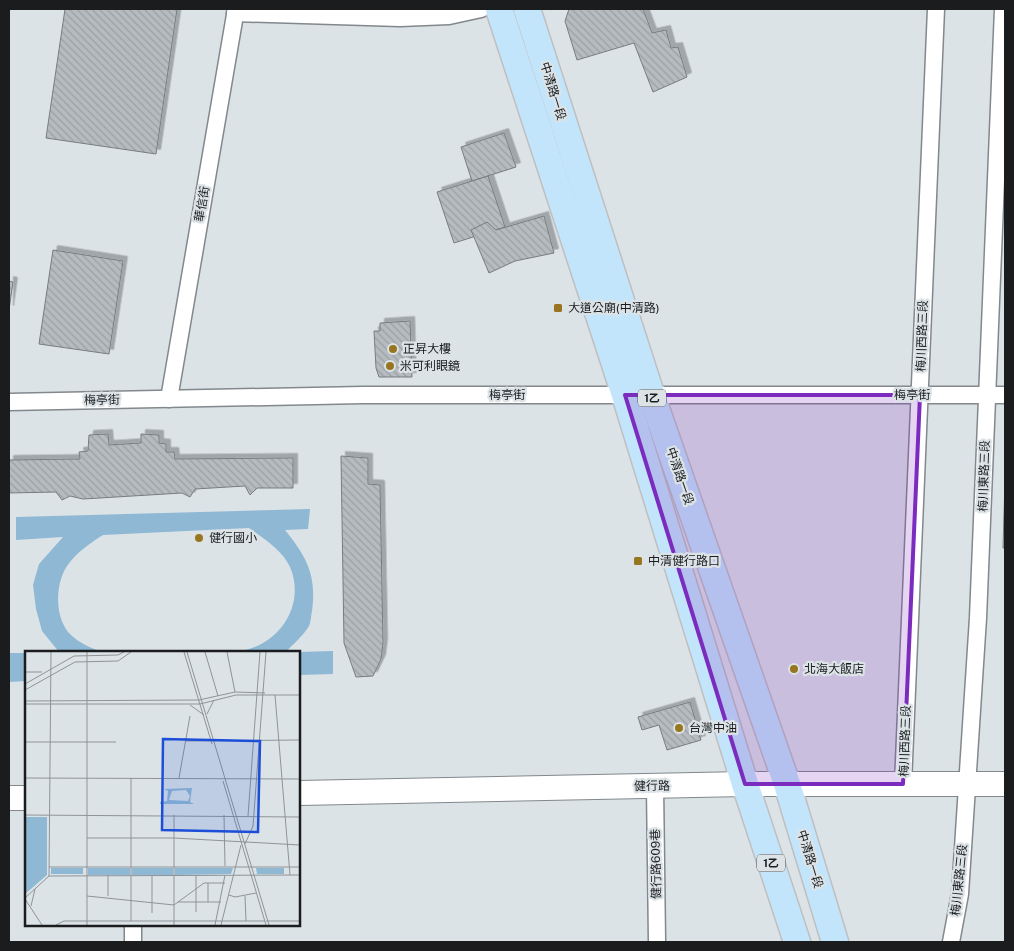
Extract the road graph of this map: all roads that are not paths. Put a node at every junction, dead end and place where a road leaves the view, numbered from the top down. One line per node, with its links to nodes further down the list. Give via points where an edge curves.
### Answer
1 (481, 9): 6 (street, via 449,16 400,18)
2 (499, 9): 8 (main road, 中清路一段 / 1乙)
3 (527, 9): 7 (main road, 中清路一段 / 1乙)
4 (936, 9): 9 (street, 梅川西路三段)
5 (1003, 9): 10 (street, 梅川東路三段)
6 (236, 11): 12 (street, 華信街)
7 (651, 394): 8 (street, 梅亭街); 9 (street, 梅亭街); 15 (main road, 中清路一段 / 1乙)
8 (625, 395): 12 (street, 梅亭街); 14 (main road, 中清路一段 / 1乙)
9 (920, 395): 10 (street, 梅亭街); 16 (street, 梅川西路三段)
10 (987, 395): 11 (street, 梅亭街); 17 (street, 梅川東路三段)
11 (1005, 395)
12 (169, 399): 13 (street, 梅亭街)
13 (9, 402)
14 (745, 784): 15 (street, 健行路); 19 (street, 健行路); 26 (main road, 中清路一段 / 1乙)
15 (787, 784): 16 (street, 健行路); 27 (main road, 中清路一段 / 1乙)
16 (903, 784): 17 (street, 健行路)
17 (968, 784): 18 (street, 健行路); 28 (street, 梅川東路三段, via 960,894)
18 (1005, 784)
19 (655, 786): 20 (street, 健行路); 25 (street, 健行路609巷)
20 (300, 793)
21 (9, 798): 22 (street)
22 (25, 798)
23 (133, 926): 24 (street)
24 (133, 942)
25 (657, 942)
26 (797, 942)
27 (835, 942)
28 (951, 942)

